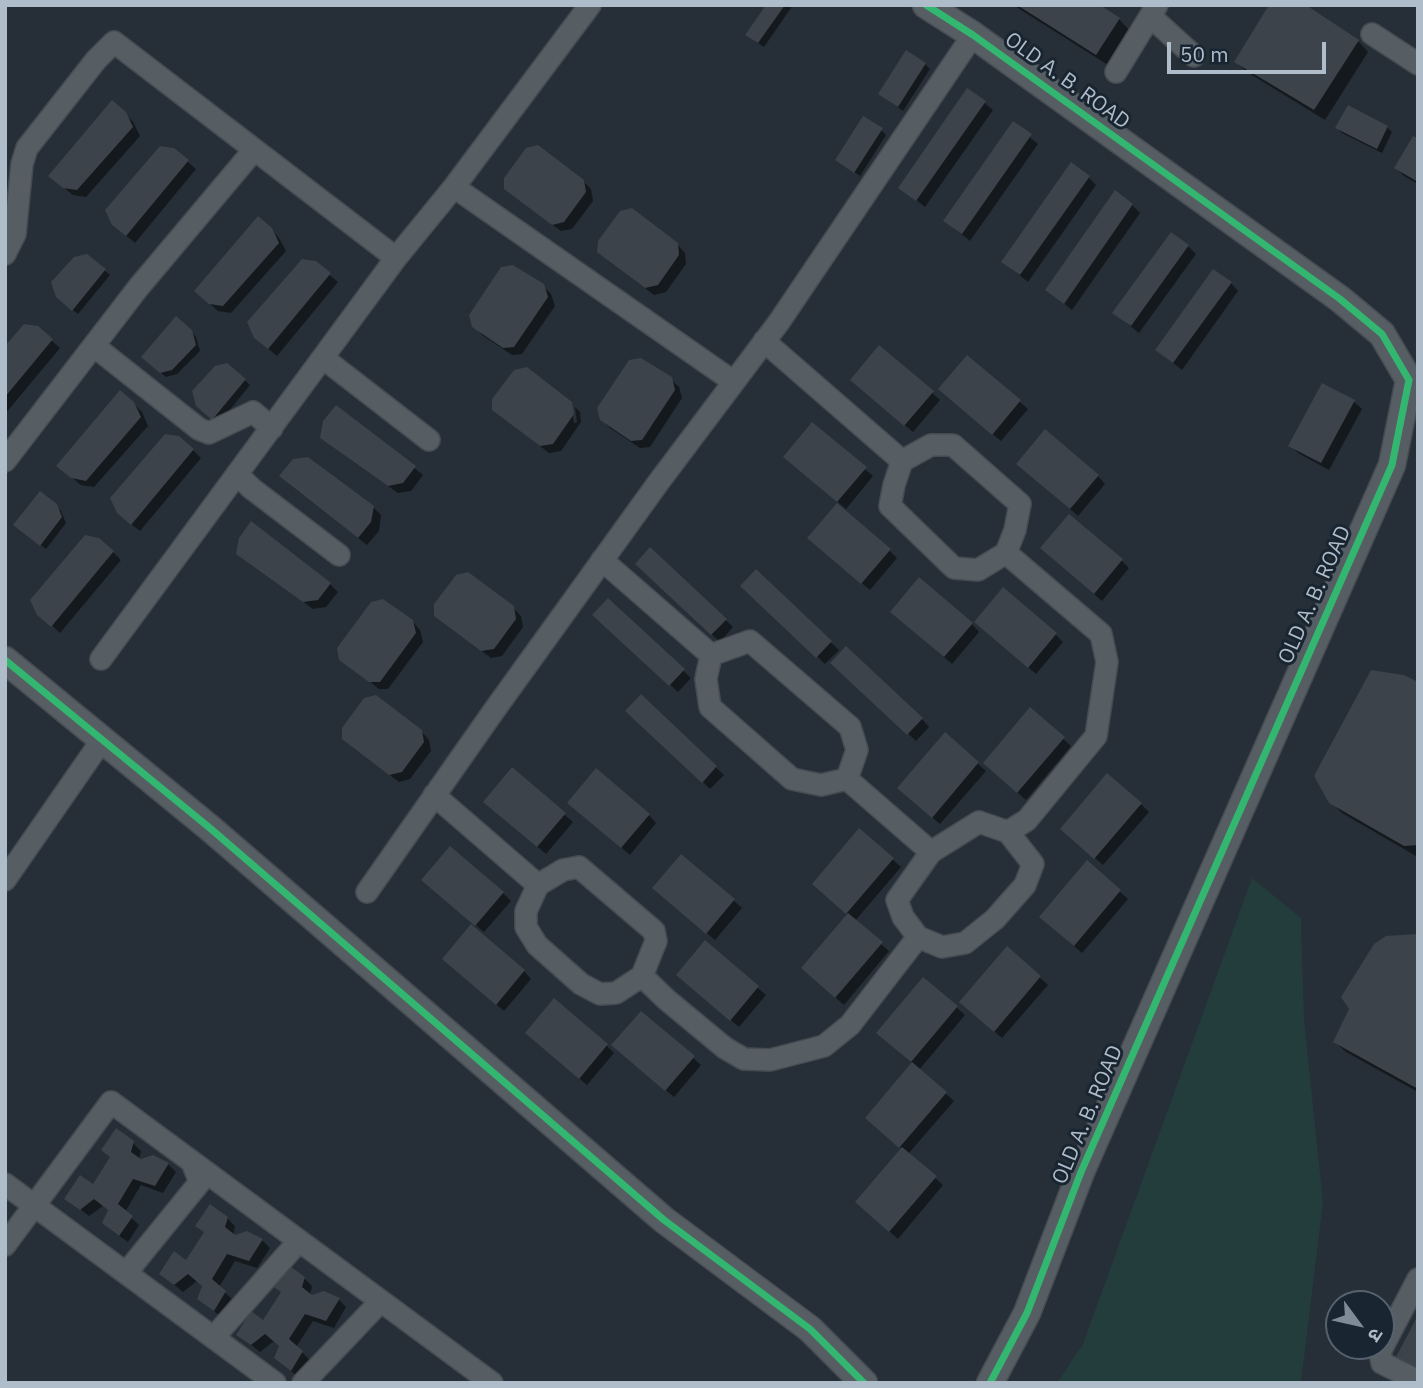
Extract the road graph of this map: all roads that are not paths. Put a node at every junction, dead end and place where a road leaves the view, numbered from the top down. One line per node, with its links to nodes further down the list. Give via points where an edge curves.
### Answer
1 (590, 5): 10 (street)
2 (926, 5): 5 (street, OLD A. B. ROAD)
3 (1154, 11): 6 (street); 8 (street)
4 (1372, 34): 7 (street)
5 (973, 35): 13 (street); 16 (street, OLD A. B. ROAD, via 1340,299 1382,334)
6 (1194, 56)
7 (1418, 64)
8 (1116, 72)
9 (254, 150): 11 (street, via 114,41 27,148 15,234); 12 (street); 14 (street)
10 (454, 187): 12 (street); 17 (street)
11 (5, 254)
12 (396, 258): 15 (street)
13 (764, 341): 17 (street); 21 (street)
14 (94, 346): 18 (street, via 199,429 209,433 253,412); 20 (street)
15 (323, 358): 18 (street); 19 (street)
16 (1413, 380): 54 (street, OLD A. B. ROAD, via 1392,465 1082,1172 1027,1313)
17 (734, 382): 25 (street)
18 (272, 428): 22 (street)
19 (429, 440)
20 (5, 461)
21 (902, 461): 23 (street, via 890,506 954,568 978,570); 23 (street, via 931,446 953,445 1020,504)
22 (237, 474): 24 (street); 27 (street)
23 (1006, 553): 32 (street, via 1101,634 1107,662 1096,736 1027,820)
24 (339, 555)
25 (603, 560): 26 (street); 31 (street)
26 (711, 655): 30 (street, via 706,679 710,707 792,779 821,785); 30 (street, via 750,641 850,727 857,750)
27 (101, 659)
28 (5, 660): 29 (street)
29 (102, 740): 34 (street); 53 (street, via 664,1220 810,1329)
30 (847, 779): 33 (street)
31 (434, 795): 35 (street); 36 (street)
32 (1008, 832): 33 (street, via 979,822); 37 (street, via 1033,864 1025,885 995,919 965,943 942,947)
33 (931, 852): 37 (street, via 897,900)
34 (5, 880)
35 (538, 885): 38 (street, via 563,870 579,867 654,930 656,941); 38 (street, via 526,911 526,927 537,945 581,984 600,994 616,993)
36 (367, 892)
37 (918, 937): 38 (street, via 850,1025 824,1046 770,1060 744,1059 724,1048)
38 (642, 976)
39 (192, 1162): 41 (street, via 111,1102); 42 (street); 44 (street, via 200,1182)
40 (5, 1184): 41 (street)
41 (35, 1205): 43 (street); 44 (street)
42 (299, 1241): 46 (street); 47 (street)
43 (5, 1245)
44 (126, 1273): 47 (street)
45 (1418, 1279): 49 (street, via 1380,1352 1382,1363)
46 (381, 1301): 48 (street); 51 (street)
47 (214, 1337): 50 (street)
48 (464, 1375): 52 (street)
49 (1418, 1381)
50 (275, 1383)
51 (303, 1383)
52 (492, 1383)
53 (864, 1383)
54 (990, 1383)

